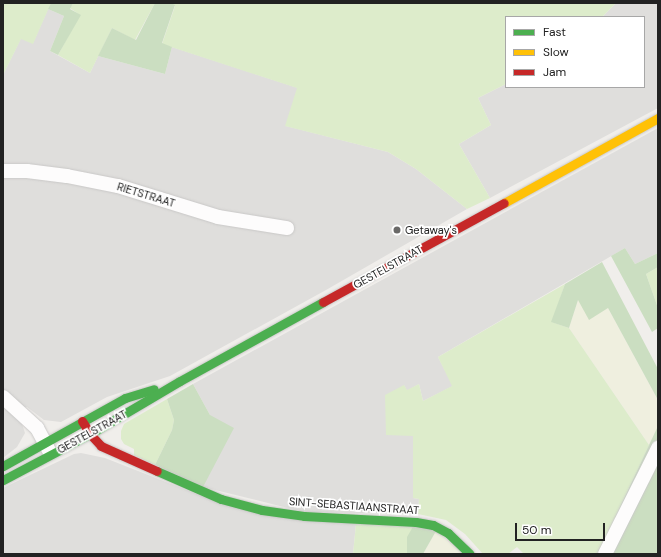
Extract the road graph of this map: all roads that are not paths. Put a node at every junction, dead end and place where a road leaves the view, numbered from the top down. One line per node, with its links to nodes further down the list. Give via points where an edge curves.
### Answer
1 (658, 118): 4 (main road, GESTELSTRAAT)
2 (3, 171): 3 (street, RIETSTRAAT, via 67,176 118,186 218,217)
3 (288, 228)
4 (180, 381): 6 (main road, GESTELSTRAAT, via 125,398); 7 (main road, GESTELSTRAAT)
5 (3, 397): 8 (street, via 36,426)
6 (82, 421): 7 (main road, SINT-SEBASTIAANSTRAAT); 8 (main road, GESTELSTRAAT)
7 (90, 434): 8 (main road, GESTELSTRAAT); 12 (main road, SINT-SEBASTIAANSTRAAT, via 101,446 221,499 262,510 304,516 432,525 448,533)
8 (47, 448): 10 (main road, GESTELSTRAAT); 11 (main road, GESTELSTRAAT)
9 (658, 448): 13 (street)
10 (3, 466)
11 (3, 480)
12 (470, 554)
13 (605, 554)

